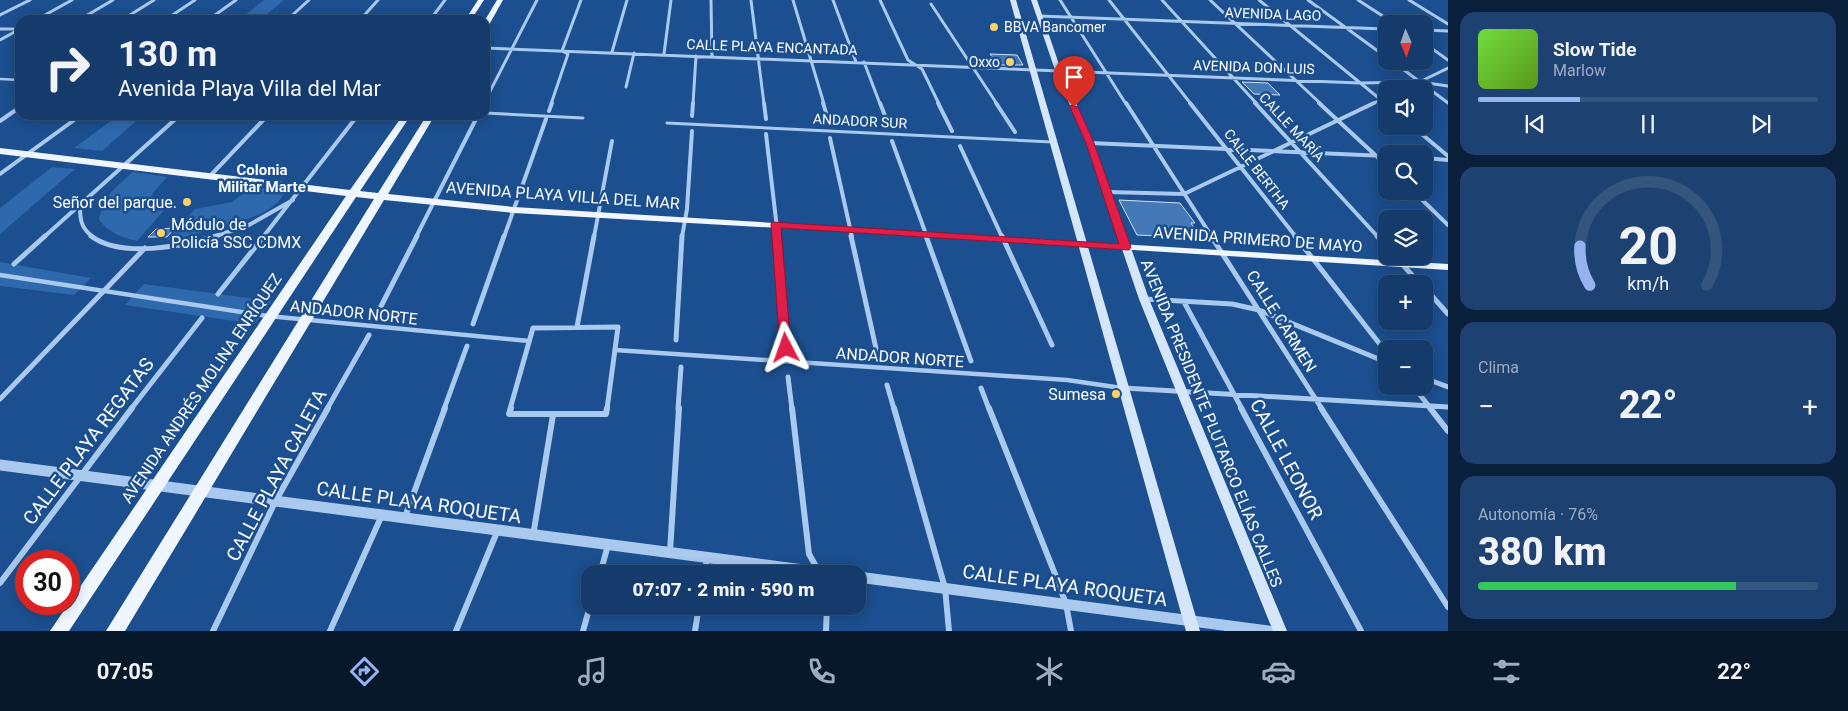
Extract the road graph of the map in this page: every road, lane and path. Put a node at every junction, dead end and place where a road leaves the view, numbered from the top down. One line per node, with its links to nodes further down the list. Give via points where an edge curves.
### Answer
1 (30, 0): 32 (street)
2 (72, 0): 33 (street)
3 (113, 0): 34 (street)
4 (154, 0): 35 (street)
5 (195, 0): 36 (street)
6 (236, 0): 37 (street)
7 (309, 0): 38 (street)
8 (378, 0): 39 (street)
9 (445, 0): 40 (street)
10 (481, 0): 41 (main road)
11 (500, 0): 44 (main road)
12 (537, 0): 60 (street)
13 (581, 0): 62 (street)
14 (627, 0): 64 (street)
15 (671, 0): 66 (street)
16 (711, 0): 68 (street)
17 (751, 0): 69 (street)
18 (793, 0): 70 (street)
19 (833, 0): 72 (street)
20 (880, 0): 74 (street, via 908,60)
21 (1013, 0): 77 (main road)
22 (1034, 0): 43 (main road, AVENIDA PRESIDENTE PLUTARCO ELÍAS CALLES)
23 (1060, 0): 45 (street, CALLE CARMEN)
24 (1108, 0): 46 (street, CALLE BERTHA)
25 (1162, 0): 47 (street, CALLE MARÍA)
26 (1210, 0): 48 (street)
27 (1258, 0): 50 (street)
28 (1308, 0): 51 (street)
29 (1358, 0): 42 (street)
30 (1409, 0): 49 (street)
31 (931, 4): 75 (street)
32 (0, 15)
33 (45, 15)
34 (88, 15)
35 (130, 15)
36 (173, 15)
37 (215, 15)
38 (292, 15)
39 (364, 15)
40 (434, 15)
41 (471, 15)
42 (1380, 15)
43 (1039, 16): 45 (street, AVENIDA LAGO); 78 (main road, AVENIDA PRESIDENTE PLUTARCO ELÍAS CALLES)
44 (490, 17)
45 (1071, 17): 46 (street, AVENIDA LAGO); 80 (street, CALLE CARMEN)
46 (1124, 19): 47 (street, AVENIDA LAGO); 81 (street, CALLE BERTHA)
47 (1182, 21): 48 (street, AVENIDA LAGO); 82 (street, CALLE MARÍA)
48 (1235, 23): 50 (street, AVENIDA LAGO); 85 (street)
49 (1448, 24)
50 (1290, 25): 51 (street, AVENIDA LAGO); 88 (street)
51 (1346, 27): 54 (street, AVENIDA LAGO); 63 (street)
52 (0, 29): 53 (street)
53 (15, 29)
54 (1378, 29)
55 (1433, 30): 56 (street)
56 (1448, 31)
57 (15, 32): 58 (street)
58 (0, 40)
59 (490, 48): 60 (street, CALLE PLAYA ENCANTADA)
60 (510, 49): 62 (street, CALLE PLAYA ENCANTADA); 93 (street)
61 (1433, 49): 71 (street)
62 (562, 50): 64 (street, CALLE PLAYA ENCANTADA); 99 (street, via 568,54)
63 (1378, 51)
64 (612, 52): 65 (street, CALLE PLAYA ENCANTADA)
65 (634, 53): 66 (street, CALLE PLAYA ENCANTADA); 92 (street)
66 (664, 54): 67 (street, CALLE PLAYA ENCANTADA)
67 (696, 56): 68 (street, CALLE PLAYA ENCANTADA); 101 (street)
68 (712, 57): 69 (street, CALLE PLAYA ENCANTADA)
69 (759, 58): 70 (street, CALLE PLAYA ENCANTADA); 104 (street)
70 (809, 60): 72 (street, CALLE PLAYA ENCANTADA); 115 (street)
71 (1448, 60)
72 (856, 62): 73 (street, CALLE PLAYA ENCANTADA)
73 (864, 62): 74 (street, CALLE PLAYA ENCANTADA); 116 (street)
74 (914, 64): 75 (street, CALLE PLAYA ENCANTADA); 118 (street, via 922,69)
75 (971, 66): 77 (street, CALLE PLAYA ENCANTADA); 119 (street)
76 (1448, 68): 87 (street)
77 (1033, 69): 78 (street, CALLE PLAYA ENCANTADA); 125 (main road)
78 (1058, 70): 80 (street, AVENIDA DON LUIS); 127 (main road, AVENIDA PRESIDENTE PLUTARCO ELÍAS CALLES)
79 (1404, 70): 86 (street)
80 (1107, 72): 81 (street, AVENIDA DON LUIS); 129 (street, CALLE CARMEN)
81 (1169, 75): 82 (street, AVENIDA DON LUIS); 130 (street, CALLE BERTHA)
82 (1231, 77): 85 (street, AVENIDA DON LUIS); 126 (street, CALLE MARÍA)
83 (0, 79): 84 (street)
84 (15, 80)
85 (1296, 80): 88 (street, AVENIDA DON LUIS); 112 (street)
86 (1417, 80)
87 (1424, 80)
88 (1360, 83): 89 (street, AVENIDA DON LUIS); 95 (street)
89 (1378, 83)
90 (1433, 84): 91 (street, AVENIDA DON LUIS)
91 (1448, 86)
92 (626, 87)
93 (490, 91)
94 (1433, 92): 97 (street)
95 (1378, 98)
96 (1378, 101): 112 (street)
97 (1448, 103)
98 (15, 110): 113 (street)
99 (549, 111)
100 (490, 113): 102 (street)
101 (692, 116)
102 (583, 118)
103 (546, 119): 151 (street)
104 (766, 119)
105 (73, 120): 134 (street)
106 (175, 120): 138 (street)
107 (263, 120): 141 (street)
108 (354, 120): 142 (street)
109 (404, 120): 144 (main road, AVENIDA ANDRÉS MOLINA ENRÍQUEZ)
110 (428, 120): 146 (main road)
111 (476, 120): 149 (street)
112 (1337, 120): 126 (street); 135 (street)
113 (0, 121)
114 (667, 122): 125 (street, ANDADOR SUR)
115 (829, 122)
116 (889, 126)
117 (692, 131): 153 (street)
118 (952, 131)
119 (1015, 132)
120 (766, 134): 154 (street)
121 (1422, 135): 137 (street)
122 (830, 138): 156 (street)
123 (612, 141): 152 (street)
124 (892, 141): 157 (street)
125 (1052, 142): 160 (main road)
126 (1292, 142): 132 (street); 133 (street, CALLE MARÍA)
127 (1090, 143): 129 (street); 143 (main road, AVENIDA PRESIDENTE PLUTARCO ELÍAS CALLES)
128 (960, 146): 159 (street)
129 (1154, 146): 130 (street); 145 (street, CALLE CARMEN)
130 (1226, 149): 132 (street); 139 (street, CALLE BERTHA)
131 (0, 151): 134 (main road, AVENIDA PLAYA VILLA DEL MAR)
132 (1271, 152): 133 (street); 139 (street)
133 (1302, 152): 135 (street); 158 (street, CALLE MARÍA)
134 (28, 154): 138 (main road, AVENIDA PLAYA VILLA DEL MAR); 140 (street)
135 (1376, 156)
136 (1433, 158): 137 (street)
137 (1448, 158)
138 (124, 166): 141 (main road, AVENIDA PLAYA VILLA DEL MAR); 150 (street)
139 (1240, 168): 145 (street); 164 (street, CALLE BERTHA)
140 (0, 174)
141 (210, 176): 142 (main road, AVENIDA PLAYA VILLA DEL MAR)
142 (304, 186): 144 (main road, AVENIDA PLAYA VILLA DEL MAR); 147 (street)
143 (1107, 192): 145 (street); 161 (main road, AVENIDA PRESIDENTE PLUTARCO ELÍAS CALLES)
144 (355, 193): 146 (main road, AVENIDA PLAYA VILLA DEL MAR); 180 (main road, AVENIDA ANDRÉS MOLINA ENRÍQUEZ)
145 (1184, 194): 163 (street, CALLE CARMEN)
146 (380, 196): 149 (main road, AVENIDA PLAYA VILLA DEL MAR); 182 (main road)
147 (293, 200): 162 (street, via 264,218 219,235); 173 (street)
148 (1422, 200): 155 (street)
149 (434, 203): 151 (main road, AVENIDA PLAYA VILLA DEL MAR); 178 (street)
150 (80, 206): 162 (street, via 84,231 93,238 122,248); 166 (street)
151 (514, 210): 152 (main road, AVENIDA PLAYA VILLA DEL MAR); 183 (street)
152 (598, 215): 153 (main road, AVENIDA PLAYA VILLA DEL MAR); 184 (street)
153 (685, 220): 154 (main road, AVENIDA PLAYA VILLA DEL MAR); 186 (street)
154 (776, 224): 156 (main road, AVENIDA PLAYA VILLA DEL MAR); 191 (street)
155 (1448, 225)
156 (850, 229): 157 (main road, AVENIDA PLAYA VILLA DEL MAR); 193 (street)
157 (926, 234): 159 (main road, AVENIDA PLAYA VILLA DEL MAR); 195 (street)
158 (1378, 237)
159 (1003, 239): 160 (main road, AVENIDA PLAYA VILLA DEL MAR); 189 (street)
160 (1082, 244): 161 (main road, AVENIDA PLAYA VILLA DEL MAR); 202 (main road)
161 (1126, 247): 163 (main road, AVENIDA PRIMERO DE MAYO); 175 (main road, AVENIDA PRESIDENTE PLUTARCO ELÍAS CALLES)
162 (145, 248): 172 (street)
163 (1222, 254): 164 (main road, AVENIDA PRIMERO DE MAYO); 177 (street, CALLE CARMEN)
164 (1311, 259): 165 (main road, AVENIDA PRIMERO DE MAYO); 188 (street, CALLE BERTHA)
165 (1378, 260)
166 (14, 264)
167 (1403, 265): 171 (street)
168 (1430, 265): 169 (main road, AVENIDA PRIMERO DE MAYO)
169 (1448, 268)
170 (0, 275): 172 (street, ANDADOR NORTE)
171 (1412, 275)
172 (105, 291): 180 (street, ANDADOR NORTE); 207 (street)
173 (218, 294)
174 (1433, 297): 179 (street)
175 (1144, 299): 176 (street); 203 (main road, AVENIDA PRESIDENTE PLUTARCO ELÍAS CALLES)
176 (1184, 302): 177 (street, via 1232,304); 204 (street, CALLE LEONOR)
177 (1259, 310): 194 (street); 206 (street, CALLE CARMEN)
178 (378, 314)
179 (1448, 314)
180 (268, 316): 182 (street, ANDADOR NORTE); 214 (main road, AVENIDA ANDRÉS MOLINA ENRÍQUEZ)
181 (202, 318): 213 (street, CALLE PLAYA REGATAS)
182 (305, 320): 187 (street, ANDADOR NORTE); 215 (main road)
183 (473, 324)
184 (577, 327): 187 (street, via 532,328); 192 (street, via 618,327)
185 (368, 335): 216 (street, CALLE PLAYA CALETA)
186 (676, 340)
187 (529, 341): 210 (street, via 509,414)
188 (1378, 342)
189 (1052, 345)
190 (467, 346): 218 (street)
191 (786, 348)
192 (615, 350): 202 (street, ANDADOR NORTE, via 1066,380); 210 (street, via 606,414)
193 (877, 353)
194 (1378, 359)
195 (971, 360)
196 (681, 367): 222 (street)
197 (788, 377): 227 (street, via 809,554)
198 (1433, 381): 200 (street)
199 (887, 385): 230 (street)
200 (1448, 387)
201 (980, 388): 231 (street)
202 (1123, 388): 203 (street); 236 (main road)
203 (1181, 390): 204 (street); 248 (main road, AVENIDA PRESIDENTE PLUTARCO ELÍAS CALLES)
204 (1235, 393): 206 (street); 249 (street, CALLE LEONOR)
205 (1420, 395): 208 (street)
206 (1315, 398): 208 (street); 232 (street, CALLE CARMEN)
207 (0, 400)
208 (1428, 406): 209 (street); 211 (street)
209 (1448, 407)
210 (552, 415): 220 (street)
211 (1448, 431)
212 (0, 465): 213 (street, CALLE PLAYA ROQUETA)
213 (78, 476): 214 (street, CALLE PLAYA ROQUETA); 229 (street, CALLE PLAYA REGATAS)
214 (156, 486): 215 (street, CALLE PLAYA ROQUETA); 237 (main road, AVENIDA ANDRÉS MOLINA ENRÍQUEZ)
215 (200, 492): 216 (street, CALLE PLAYA ROQUETA); 238 (main road)
216 (275, 502): 217 (street, CALLE PLAYA ROQUETA); 239 (street, CALLE PLAYA CALETA)
217 (383, 514): 218 (street, CALLE PLAYA ROQUETA); 240 (street)
218 (405, 518): 219 (street, CALLE PLAYA ROQUETA)
219 (497, 532): 220 (street, CALLE PLAYA ROQUETA); 241 (street)
220 (533, 536): 221 (street, CALLE PLAYA ROQUETA)
221 (608, 545): 222 (street, CALLE PLAYA ROQUETA); 224 (street)
222 (670, 552): 223 (street, CALLE PLAYA ROQUETA)
223 (707, 557): 225 (street); 226 (street, CALLE PLAYA ROQUETA)
224 (602, 565)
225 (706, 565)
226 (764, 565)
227 (815, 565)
228 (866, 578): 230 (street, CALLE PLAYA ROQUETA)
229 (0, 583)
230 (944, 588): 231 (street, CALLE PLAYA ROQUETA); 245 (street)
231 (1066, 604): 236 (street, CALLE PLAYA ROQUETA); 246 (street)
232 (1448, 607)
233 (587, 615): 242 (street)
234 (698, 615): 243 (street)
235 (827, 615): 244 (street)
236 (1191, 626): 247 (street, CALLE PLAYA ROQUETA)
237 (59, 631)
238 (115, 631)
239 (213, 631)
240 (330, 631)
241 (456, 631)
242 (583, 631)
243 (695, 631)
244 (826, 631)
245 (949, 631)
246 (1072, 631)
247 (1268, 631)
248 (1280, 631)
249 (1361, 631)

